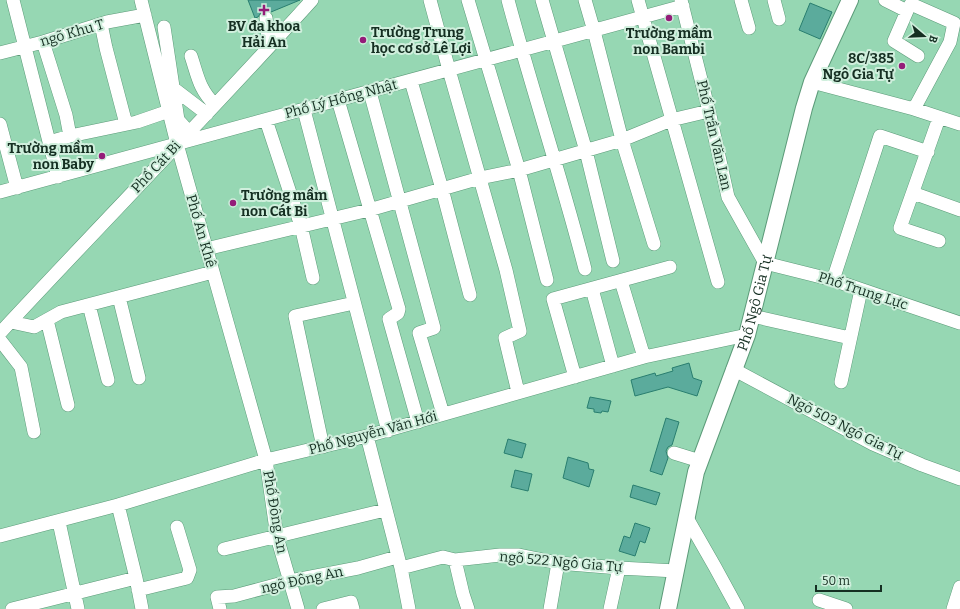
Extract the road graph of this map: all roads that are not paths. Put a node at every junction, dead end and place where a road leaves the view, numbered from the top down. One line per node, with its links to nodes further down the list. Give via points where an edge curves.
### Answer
1 (12, 0): 26 (street)
2 (141, 0): 16 (street, Phố An Khê)
3 (312, 0): 27 (street, Phố Cát Bi)
4 (430, 0): 33 (street)
5 (468, 0): 32 (street)
6 (508, 0): 28 (street)
7 (542, 0): 25 (street)
8 (584, 0): 23 (street)
9 (638, 0): 17 (street)
10 (741, 0): 22 (street)
11 (774, 0): 19 (street)
12 (850, 0): 35 (main road, Phố Ngô Gia Tự)
13 (885, 0): 31 (street, via 907,11 894,41)
14 (682, 3): 17 (street, Phố Lý Hồng Nhật); 42 (street, Phố Trần Văn Lan)
15 (911, 4): 40 (street, via 954,23 950,42)
16 (145, 15): 20 (street, ngõ Khu T); 43 (street, Phố An Khê)
17 (643, 17): 23 (street, Phố Lý Hồng Nhật); 46 (street)
18 (266, 18): 27 (street)
19 (779, 19)
20 (101, 24): 24 (street, ngõ Khu T); 48 (street)
21 (164, 27): 36 (street)
22 (749, 28)
23 (594, 31): 25 (street, Phố Lý Hồng Nhật); 52 (street)
24 (43, 42): 26 (street, ngõ Khu T); 51 (street, via 66,114)
25 (553, 42): 28 (street, Phố Lý Hồng Nhật); 55 (street)
26 (24, 47): 29 (street, ngõ Khu T); 53 (street)
27 (269, 48): 39 (street, Phố Cát Bi)
28 (522, 50): 32 (street, Phố Lý Hồng Nhật); 57 (street)
29 (0, 52)
30 (191, 56): 39 (street)
31 (918, 56)
32 (486, 60): 33 (street, Phố Lý Hồng Nhật); 58 (street)
33 (449, 70): 34 (street, Phố Lý Hồng Nhật); 60 (street)
34 (411, 81): 37 (street, Phố Lý Hồng Nhật); 62 (street)
35 (812, 82): 40 (street); 74 (main road, Phố Ngô Gia Tự)
36 (173, 88): 39 (street); 50 (street, via 178,120)
37 (370, 92): 38 (street, Phố Lý Hồng Nhật); 65 (street)
38 (338, 100): 41 (street, Phố Lý Hồng Nhật); 66 (street)
39 (211, 109): 50 (street, Phố Cát Bi)
40 (914, 109): 44 (street)
41 (304, 110): 45 (street, Phố Lý Hồng Nhật); 68 (street)
42 (710, 111): 46 (street); 74 (street, Phố Trần Văn Lan, via 728,197)
43 (169, 112): 48 (street); 54 (street, Phố An Khê)
44 (939, 118): 49 (street); 56 (street)
45 (266, 120): 54 (street, Phố Lý Hồng Nhật); 69 (street)
46 (672, 120): 52 (street); 82 (street)
47 (0, 124): 61 (street)
48 (126, 124): 51 (street)
49 (960, 124)
50 (189, 132): 54 (street, Phố Cát Bi)
51 (70, 136): 53 (street)
52 (622, 140): 55 (street); 71 (street)
53 (49, 142): 59 (street)
54 (177, 144): 59 (street, Phố Lý Hồng Nhật); 72 (street, Phố An Khê); 91 (street, Phố Cát Bi)
55 (586, 151): 57 (street); 73 (street)
56 (928, 152): 64 (street); 80 (street, via 880,136)
57 (555, 160): 58 (street); 76 (street)
58 (519, 170): 60 (street); 79 (street)
59 (58, 177): 61 (street, Phố Lý Hồng Nhật)
60 (480, 178): 62 (street); 104 (street, via 520,331 504,338)
61 (17, 188): 63 (street, Phố Lý Hồng Nhật)
62 (442, 189): 65 (street); 85 (street)
63 (0, 192)
64 (913, 193): 67 (street); 70 (street, via 900,228)
65 (398, 201): 66 (street); 106 (street, via 434,328 419,334)
66 (369, 210): 68 (street); 107 (street, via 399,309 398,314 389,319)
67 (960, 210)
68 (332, 219): 69 (street); 87 (street)
69 (300, 226): 72 (street); 78 (street)
70 (939, 241)
71 (654, 244)
72 (206, 248): 77 (street, Phố An Khê)
73 (613, 261)
74 (765, 263): 80 (street, Phố Trung Lực); 89 (main road, Phố Ngô Gia Tự)
75 (670, 267): 81 (street)
76 (585, 269)
77 (213, 272): 86 (street); 113 (street, Phố An Khê)
78 (313, 278)
79 (548, 280)
80 (833, 280): 84 (street, Phố Trung Lực)
81 (621, 281): 83 (street); 97 (street)
82 (718, 282)
83 (592, 289): 98 (street); 100 (street, via 553,300)
84 (861, 290): 92 (street, Phố Trung Lực); 95 (street)
85 (470, 295)
86 (119, 297): 88 (street); 101 (street)
87 (354, 303): 108 (street); 111 (street, via 295,316)
88 (88, 305): 90 (street, via 61,312); 102 (street)
89 (752, 316): 94 (main road, Phố Ngô Gia Tự); 95 (street)
90 (47, 320): 91 (street, via 34,327); 105 (street)
91 (10, 322): 93 (street, Phố Cát Bi)
92 (960, 323)
93 (0, 333)
94 (747, 335): 97 (street, Phố Nguyễn Văn Hới); 99 (main road, Phố Ngô Gia Tự)
95 (850, 338): 103 (street)
96 (0, 340): 109 (street, via 21,367)
97 (644, 357): 98 (street, Phố Nguyễn Văn Hới)
98 (613, 366): 100 (street, Phố Nguyễn Văn Hới)
99 (733, 369): 114 (main road, Phố Ngô Gia Tự); 115 (street, Ngõ 503 Ngô Gia Tự, via 873,444)
100 (575, 377): 104 (street, Phố Nguyễn Văn Hới)
101 (139, 378)
102 (108, 380)
103 (841, 382)
104 (518, 392): 106 (street, Phố Nguyễn Văn Hới)
105 (68, 405)
106 (443, 414): 107 (street, Phố Nguyễn Văn Hới)
107 (418, 422): 108 (street, Phố Nguyễn Văn Hới)
108 (388, 430): 110 (street, Phố Nguyễn Văn Hới)
109 (34, 432)
110 (367, 436): 111 (street, Phố Nguyễn Văn Hới); 117 (street)
111 (323, 447): 113 (street, Phố Nguyễn Văn Hới)
112 (674, 453): 114 (street)
113 (266, 460): 116 (street, Phố Nguyễn Văn Hới); 122 (street, Phố Đông An)
114 (700, 461): 118 (main road, Phố Ngô Gia Tự)
115 (960, 479)
116 (118, 505): 119 (street, Phố Nguyễn Văn Hới); 130 (street)
117 (385, 510): 122 (street); 125 (street)
118 (687, 518): 128 (main road, Phố Ngô Gia Tự); 146 (street)
119 (59, 522): 121 (street, Phố Nguyễn Văn Hới); 132 (street)
120 (177, 527): 130 (street, via 190,570 187,578)
121 (0, 536)
122 (277, 537): 123 (street); 129 (street, Phố Đông An)
123 (224, 549)
124 (455, 560): 125 (street, ngõ 522 Ngô Gia Tự, via 443,557); 126 (street, ngõ 522 Ngô Gia Tự, via 519,555); 142 (street)
125 (399, 563): 129 (street, ngõ Đông An); 141 (street)
126 (558, 563): 127 (street, ngõ 522 Ngô Gia Tự); 143 (street)
127 (619, 568): 128 (street, ngõ 522 Ngô Gia Tự); 144 (street)
128 (676, 570): 145 (main road, Phố Ngô Gia Tự)
129 (290, 581): 137 (street, ngõ Đông An, via 234,596 217,597); 138 (street, Phố Đông An)
130 (137, 584): 132 (street); 136 (street)
131 (960, 586): 148 (street)
132 (74, 592): 134 (street); 135 (street)
133 (819, 600): 147 (street)
134 (12, 609)
135 (78, 609)
136 (142, 609)
137 (220, 609)
138 (298, 609)
139 (323, 609): 140 (street, via 352,602)
140 (353, 609)
141 (410, 609)
142 (468, 609)
143 (550, 609)
144 (610, 609)
145 (668, 609)
146 (738, 609)
147 (846, 609)
148 (952, 609)

